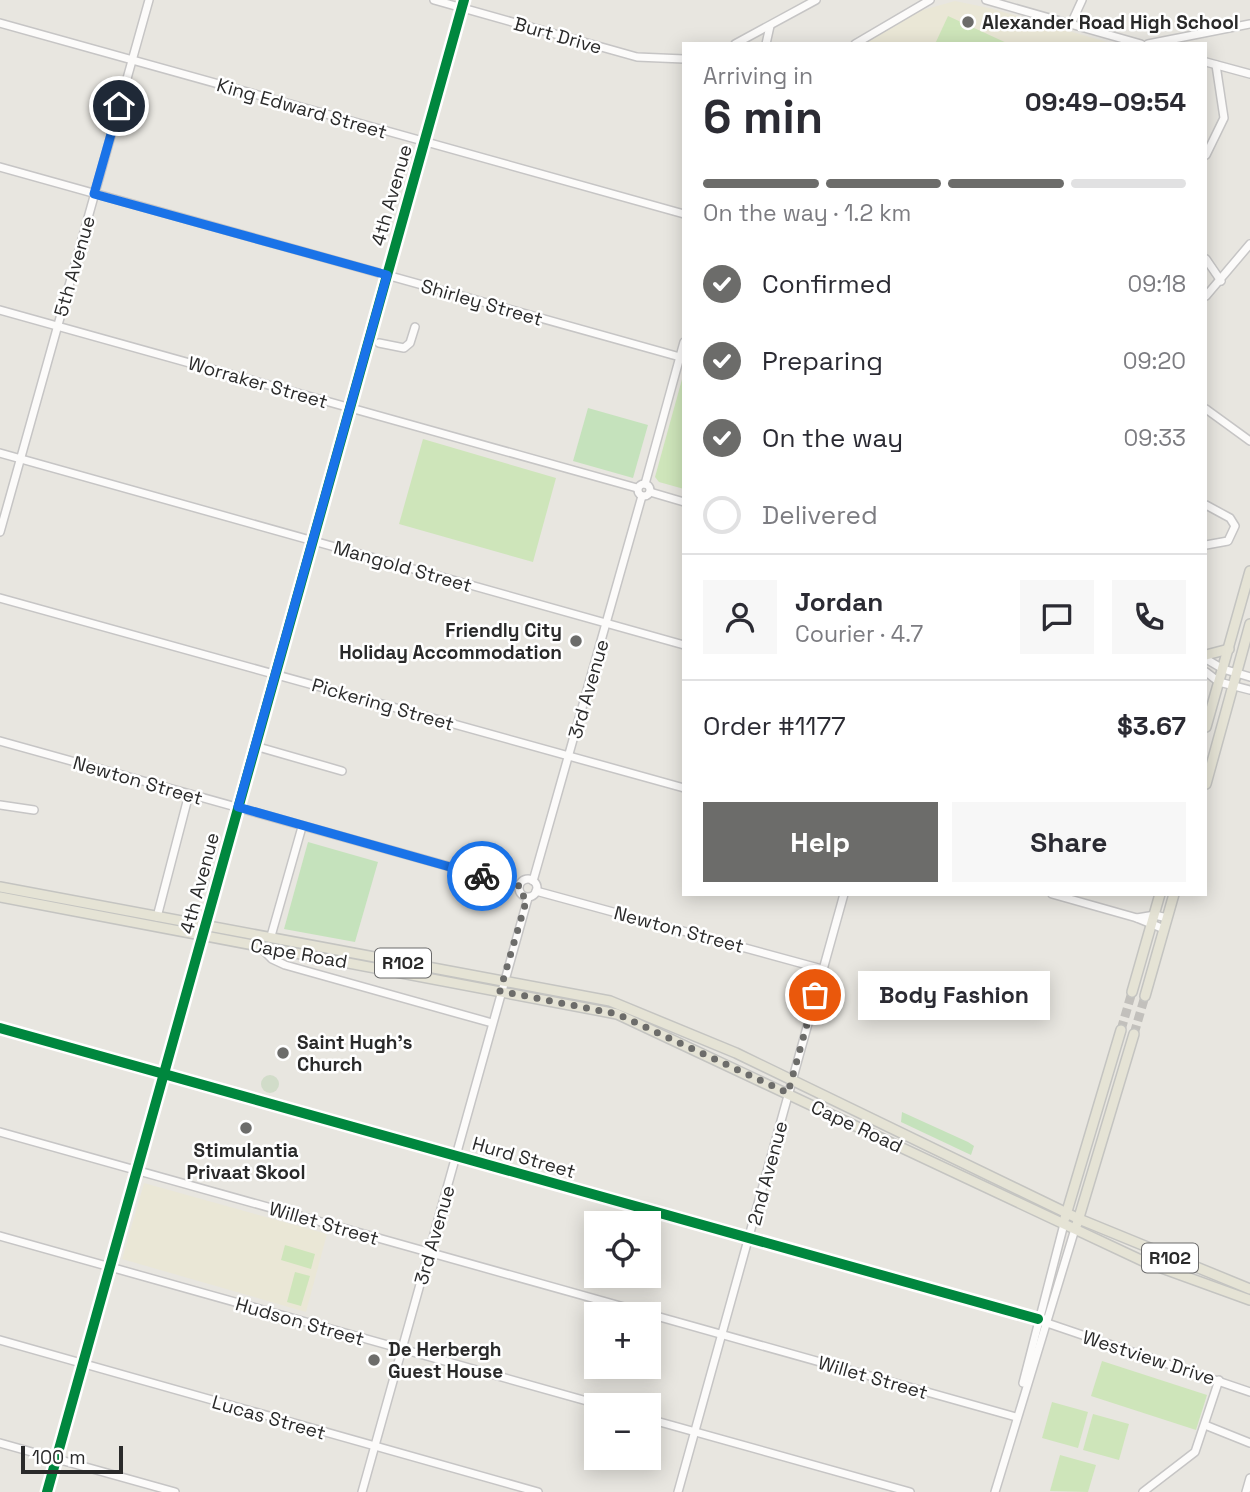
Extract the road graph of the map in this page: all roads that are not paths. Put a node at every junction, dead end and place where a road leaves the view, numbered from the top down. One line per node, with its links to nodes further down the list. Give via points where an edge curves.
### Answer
1 (149, 0): 19 (street, 5th Avenue)
2 (434, 0): 8 (street, Burt Drive)
3 (816, 0): 12 (street)
4 (930, 0): 15 (street)
5 (986, 0): 7 (street)
6 (1082, 0): 10 (street)
7 (996, 1): 10 (street)
8 (463, 4): 18 (street, Burt Drive, via 637,57); 23 (street, 4th Avenue)
9 (0, 23): 19 (street, King Edward Street)
10 (1071, 24): 16 (street)
11 (1250, 24): 17 (street)
12 (771, 26): 13 (street); 14 (street)
13 (739, 42)
14 (767, 42)
15 (858, 42)
16 (1134, 42)
17 (1158, 42)
18 (682, 59)
19 (132, 60): 23 (street, King Edward Street); 26 (street, 5th Avenue)
20 (1207, 62): 21 (street)
21 (1216, 65): 22 (street); 24 (street, via 1224,118)
22 (1250, 74)
23 (425, 142): 27 (street, King Edward Street); 30 (street, 4th Avenue)
24 (1207, 153)
25 (0, 167): 26 (street, Shirley Street)
26 (94, 194): 30 (street, Shirley Street); 34 (street, 5th Avenue)
27 (682, 213)
28 (1250, 244): 31 (street)
29 (1207, 260): 31 (street)
30 (387, 275): 38 (street, Shirley Street); 39 (street, 4th Avenue)
31 (1221, 281): 32 (street)
32 (1207, 295)
33 (0, 310): 34 (street, Worraker Street)
34 (57, 326): 39 (street, Worraker Street); 43 (street, 5th Avenue)
35 (415, 327): 36 (street, via 408,346)
36 (379, 343)
37 (682, 350): 38 (street)
38 (680, 357): 44 (street)
39 (350, 408): 45 (street, Worraker Street); 50 (street, 4th Avenue)
40 (1207, 410): 41 (street)
41 (1250, 441)
42 (0, 453): 43 (street, Mangold Street)
43 (20, 459): 49 (street, 5th Avenue); 50 (street, Mangold Street)
44 (645, 484): 45 (street); 46 (street)
45 (637, 488): 46 (street)
46 (646, 494): 47 (street); 54 (street, 3rd Avenue)
47 (682, 502)
48 (1207, 506): 51 (street, via 1230,518 1235,526 1228,541)
49 (0, 532)
50 (312, 541): 54 (street, Mangold Street); 63 (street, 4th Avenue)
51 (1207, 545)
52 (1250, 571): 57 (main road)
53 (0, 598): 63 (street, Pickering Street)
54 (606, 623): 56 (street, Mangold Street); 71 (street, 3rd Avenue)
55 (1250, 624): 62 (main road)
56 (682, 644)
57 (1229, 649): 58 (main road); 60 (main road)
58 (1207, 657)
59 (1207, 658): 60 (street)
60 (1223, 670): 62 (street); 65 (main road)
61 (1207, 673): 65 (street)
62 (1236, 673): 64 (street); 66 (main road)
63 (276, 674): 70 (street, 4th Avenue); 71 (street, Pickering Street)
64 (1250, 677)
65 (1219, 682): 66 (street); 68 (main road)
66 (1233, 686): 67 (street); 73 (main road)
67 (1250, 690)
68 (1207, 724)
69 (0, 741): 75 (street, Newton Street)
70 (255, 746): 72 (street); 77 (street, 4th Avenue)
71 (569, 756): 74 (street, Pickering Street); 80 (street, 3rd Avenue)
72 (342, 771)
73 (1207, 780)
74 (682, 787)
75 (189, 794): 77 (street, Newton Street); 91 (street)
76 (0, 805): 78 (street)
77 (238, 807): 79 (street, Newton Street); 94 (street, 4th Avenue)
78 (34, 810)
79 (302, 827): 81 (street, Newton Street); 98 (street)
80 (533, 881): 81 (street, via 524,880); 83 (street)
81 (519, 886): 89 (street, via 520,894)
82 (0, 887): 91 (main road, Cape Road / R102)
83 (536, 891): 89 (street); 100 (street, Newton Street)
84 (843, 896): 100 (street, 2nd Avenue)
85 (1059, 896): 92 (street)
86 (1160, 896): 90 (main road)
87 (1173, 896): 93 (main road)
88 (0, 897): 97 (main road, Cape Road / R102)
89 (527, 898): 101 (street, 3rd Avenue)
90 (1155, 915): 92 (street); 93 (street); 95 (main road)
91 (157, 917): 94 (main road, Cape Road / R102)
92 (1137, 918): 95 (street)
93 (1167, 918): 96 (main road)
94 (206, 925): 97 (street, 4th Avenue); 98 (main road, Cape Road / R102)
95 (1152, 926): 96 (street); 103 (main road)
96 (1164, 929): 104 (main road)
97 (203, 935): 99 (main road, Cape Road / R102); 109 (street, 4th Avenue)
98 (271, 936): 101 (main road, Cape Road / R102)
99 (258, 945): 102 (main road, Cape Road / R102); 105 (street, via 273,960)
100 (822, 969): 110 (street, 2nd Avenue)
101 (505, 981): 102 (street, 3rd Avenue); 110 (main road, Cape Road / R102, via 635,1009)
102 (500, 991): 105 (street, 3rd Avenue); 111 (main road, Cape Road / R102, via 617,1014)
103 (1132, 992)
104 (1145, 996)
105 (492, 1023): 113 (street, 3rd Avenue)
106 (0, 1028): 109 (street, Hurd Street)
107 (1121, 1030): 115 (main road)
108 (1134, 1034): 117 (main road)
109 (163, 1074): 113 (street, Hurd Street); 114 (street, 4th Avenue)
110 (790, 1080): 111 (street, 2nd Avenue); 115 (main road, Cape Road / R102)
111 (788, 1093): 116 (main road, Cape Road / R102); 119 (street, 2nd Avenue)
112 (0, 1132): 114 (street, Willet Street)
113 (456, 1156): 119 (street, Hurd Street); 120 (street, 3rd Avenue)
114 (136, 1170): 120 (street, Willet Street); 121 (street, 4th Avenue)
115 (1066, 1213): 116 (main road); 117 (main road, Cape Road / R102)
116 (1063, 1224): 117 (main road, Cape Road / R102); 126 (street)
117 (1077, 1224): 122 (main road, Cape Road / R102); 123 (main road, Cape Road / R102, via 1168,1272); 127 (street)
118 (0, 1237): 121 (street, Hudson Street)
119 (749, 1238): 126 (street, Hurd Street); 128 (street, 2nd Avenue)
120 (430, 1253): 124 (street, Willet Street); 130 (street, 3rd Avenue)
121 (109, 1267): 130 (street, Hudson Street); 131 (street, 4th Avenue)
122 (1250, 1289)
123 (1250, 1300)
124 (606, 1302)
125 (661, 1317): 128 (street, Willet Street)
126 (1038, 1319): 135 (street)
127 (1047, 1323): 132 (street, Westview Drive); 135 (street)
128 (722, 1335): 136 (street, Willet Street); 139 (street, 2nd Avenue)
129 (0, 1340): 131 (street, Lucas Street)
130 (402, 1349): 134 (street, Hudson Street); 142 (street, 3rd Avenue)
131 (83, 1363): 142 (street, Lucas Street); 143 (street, 4th Avenue)
132 (1219, 1380): 133 (street, Westview Drive); 138 (street)
133 (1250, 1392)
134 (584, 1400)
135 (1021, 1401): 136 (street)
136 (1016, 1417): 151 (street)
137 (661, 1422): 139 (street)
138 (1205, 1425): 141 (street); 152 (street, via 1195,1452)
139 (695, 1432): 149 (street, 2nd Avenue); 150 (street)
140 (0, 1443): 143 (street)
141 (1250, 1443)
142 (375, 1446): 147 (street, 3rd Avenue); 148 (street, Lucas Street)
143 (56, 1459): 145 (street, 4th Avenue); 146 (street)
144 (1250, 1478): 153 (street)
145 (47, 1492)
146 (175, 1492)
147 (362, 1492)
148 (538, 1492)
149 (678, 1492)
150 (910, 1492)
151 (995, 1492)
152 (1143, 1492)
153 (1246, 1492)

